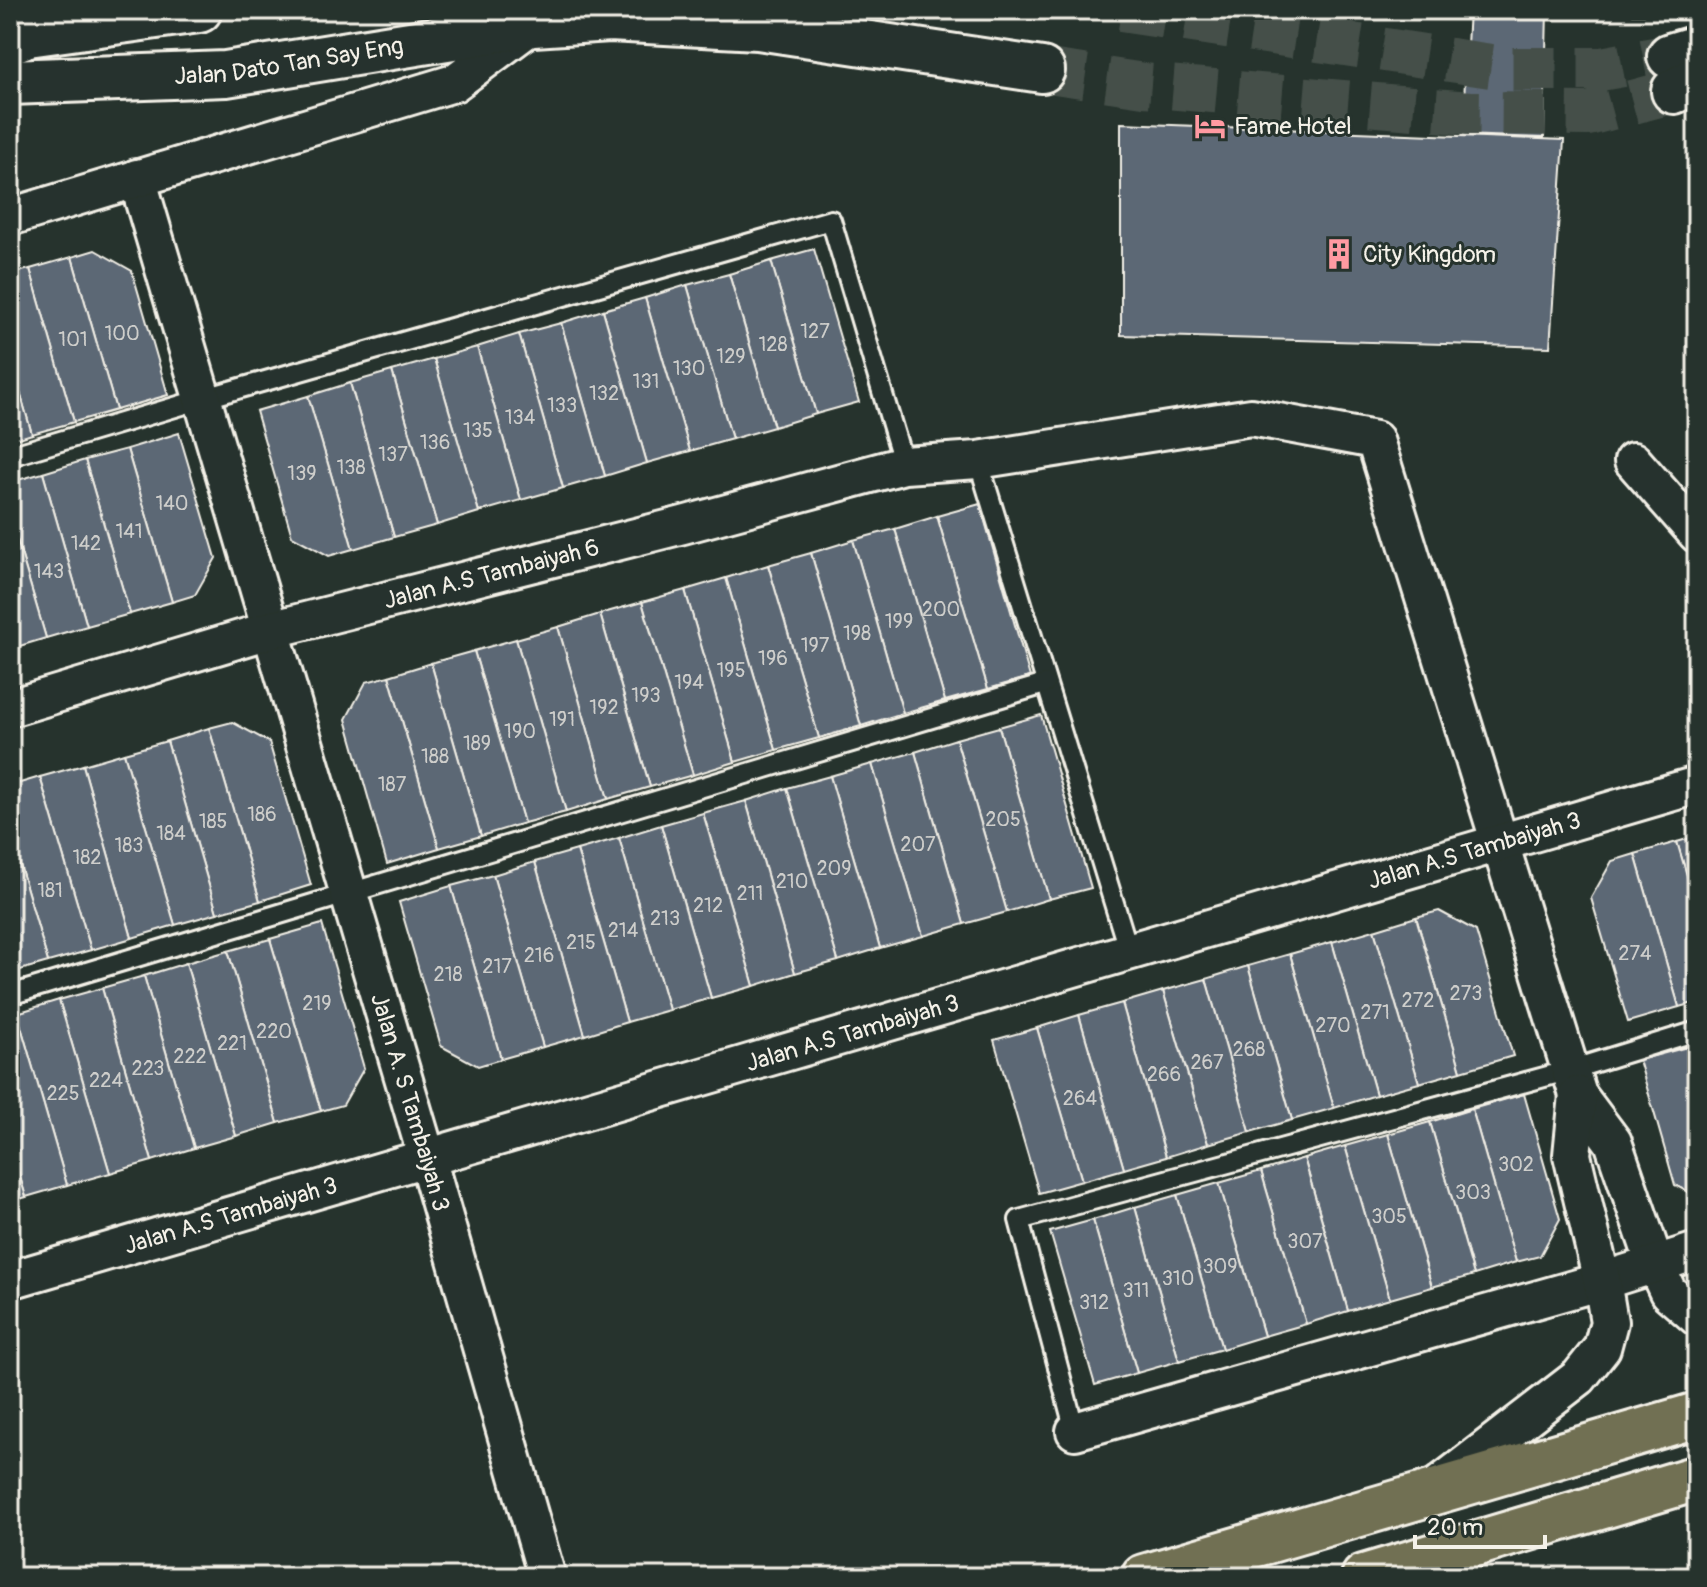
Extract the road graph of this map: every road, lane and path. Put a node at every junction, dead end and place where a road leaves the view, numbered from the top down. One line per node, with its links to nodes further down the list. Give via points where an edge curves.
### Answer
1 (199, 10): 3 (street)
2 (533, 24): 4 (street, Jalan Dato Tan Say Eng, via 610,19 758,27); 5 (street, Jalan Dato Tan Say Eng, via 226,74); 6 (street, via 454,83)
3 (10, 41)
4 (1042, 70)
5 (10, 82)
6 (137, 178): 7 (street); 8 (street, Jalan A. S Tambaiyah 3)
7 (10, 217)
8 (202, 399): 9 (lane); 12 (lane, via 831,220); 14 (street, Jalan A. S Tambaiyah 3)
9 (10, 456)
10 (978, 460): 12 (street, Jalan A.S Tambaiyah 6); 15 (lane); 18 (street, Jalan A.S Tambaiyah 6, via 1251,417 1375,440)
11 (1633, 461): 13 (street)
12 (904, 465): 14 (street, Jalan A.S Tambaiyah 6)
13 (1697, 534)
14 (270, 630): 16 (street, Jalan A.S Tambaiyah 6); 19 (street, Jalan A. S Tambaiyah 3)
15 (1045, 684): 19 (lane); 20 (lane)
16 (10, 708)
17 (1697, 785): 18 (street, Jalan A.S Tambaiyah 3)
18 (1501, 843): 20 (street, Jalan A.S Tambaiyah 3); 23 (street)
19 (348, 893): 21 (lane); 24 (street, Jalan A. S Tambaiyah 3)
20 (1129, 952): 24 (street, Jalan A.S Tambaiyah 3)
21 (10, 995)
22 (1697, 1031): 23 (lane)
23 (1574, 1082): 26 (street, via 1613,1142); 28 (street, via 1572,1155); 31 (lane, via 1019,1220)
24 (427, 1158): 27 (street, Jalan A.S Tambaiyah 3); 34 (street, Jalan A. S Tambaiyah 3)
25 (1697, 1251): 26 (street)
26 (1655, 1264): 28 (street); 29 (street, via 1668,1292)
27 (10, 1280)
28 (1602, 1281): 31 (street); 33 (street, via 1609,1322 1602,1348 1579,1377)
29 (1697, 1317)
30 (1697, 1415): 33 (highway)
31 (1075, 1431)
32 (1697, 1478): 36 (highway)
33 (1429, 1494): 35 (highway)
34 (547, 1577)
35 (1144, 1577)
36 (1364, 1577)

